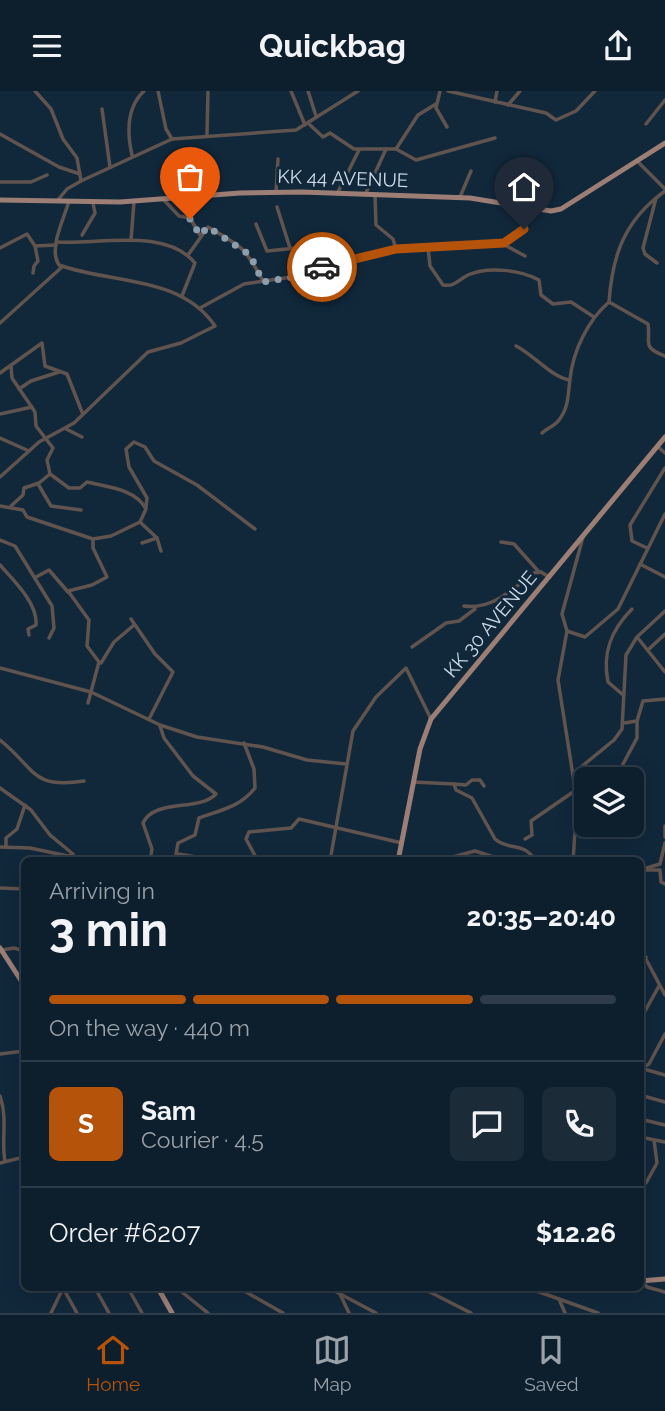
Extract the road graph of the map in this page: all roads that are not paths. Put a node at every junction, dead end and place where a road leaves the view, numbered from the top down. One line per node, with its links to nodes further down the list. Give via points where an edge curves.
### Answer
1 (35, 91): 35 (street, via 51,109 77,158)
2 (145, 91): 30 (street, via 129,119)
3 (158, 91): 25 (street)
4 (208, 91): 23 (street)
5 (291, 91): 19 (street)
6 (308, 91): 18 (street)
7 (358, 91): 18 (street)
8 (440, 91): 15 (street)
9 (448, 91): 14 (street)
10 (497, 91): 14 (street)
11 (520, 91): 16 (street)
12 (595, 91): 16 (street, via 576,111 556,120 546,113)
13 (665, 100): 20 (street)
14 (495, 102): 16 (street)
15 (436, 104): 21 (street); 28 (street, via 418,115)
16 (508, 105)
17 (102, 109): 33 (street)
18 (316, 117): 19 (street)
19 (307, 124): 23 (street, via 271,133); 29 (street, via 323,137 330,133)
20 (646, 124)
21 (447, 127)
22 (0, 134): 35 (street)
23 (207, 134): 25 (street)
24 (495, 138): 28 (street, via 419,160)
25 (172, 139): 30 (street)
26 (665, 143): 32 (main road, KK 44 AVENUE)
27 (386, 149): 28 (street); 29 (street); 42 (street)
28 (396, 149)
29 (359, 150): 41 (street)
30 (132, 155): 33 (street)
31 (278, 159): 40 (street)
32 (638, 162): 39 (street); 53 (main road, KK 44 AVENUE, via 561,209)
33 (110, 167): 38 (street)
34 (471, 171): 44 (street)
35 (80, 174): 38 (street)
36 (47, 175): 37 (street, via 31,181)
37 (0, 181)
38 (81, 181): 49 (street)
39 (665, 190): 45 (street)
40 (276, 192): 41 (main road, KK 44 AVENUE); 47 (main road, KK 44 AVENUE)
41 (337, 194): 42 (main road, KK 44 AVENUE)
42 (365, 195): 43 (main road, KK 44 AVENUE)
43 (375, 195): 44 (main road, KK 44 AVENUE); 64 (street, via 376,225 393,239)
44 (460, 197): 53 (main road, KK 44 AVENUE)
45 (656, 198): 68 (street, via 643,251); 73 (street, via 622,240 614,259)
46 (0, 200): 49 (main road, KK 44 AVENUE)
47 (164, 200): 51 (main road, KK 44 AVENUE); 56 (street, via 179,216 190,218)
48 (69, 201): 49 (main road, KK 44 AVENUE); 50 (main road, KK 44 AVENUE); 58 (street)
49 (55, 202)
50 (93, 202): 51 (main road, KK 44 AVENUE); 55 (street, via 95,213)
51 (134, 202): 57 (street)
52 (277, 207): 62 (street)
53 (534, 207): 59 (street, via 524,229)
54 (256, 224): 62 (street, via 267,251)
55 (82, 235)
56 (200, 235): 65 (street); 71 (street, via 206,226 234,241 253,260)
57 (131, 240): 58 (street); 65 (street)
58 (57, 243): 60 (street); 69 (street, via 56,262)
59 (501, 243): 61 (street); 66 (street)
60 (35, 246): 63 (street, via 27,234); 70 (street, via 38,261)
61 (428, 247): 64 (street); 75 (street, via 430,266 443,285 451,286 471,274 521,272 539,280 541,295 553,305 570,302)
62 (290, 248): 67 (street, via 317,246)
63 (0, 249)
64 (396, 249): 67 (street)
65 (188, 255): 72 (street, via 196,266)
66 (525, 256)
67 (334, 263): 71 (street, via 312,274)
68 (657, 263)
69 (62, 267): 72 (street); 76 (street)
70 (33, 273)
71 (263, 282): 74 (street, via 241,285)
72 (182, 296): 74 (street)
73 (609, 302): 75 (street); 78 (street, via 648,324 646,341)
74 (200, 308): 85 (street, via 215,328 152,350)
75 (594, 317): 82 (street)
76 (0, 323)
77 (516, 346): 82 (street)
78 (665, 356)
79 (11, 366): 80 (street, via 43,343 45,366); 81 (street); 83 (street)
80 (61, 372): 83 (street); 85 (street)
81 (0, 373)
82 (569, 380): 88 (street, via 565,412 558,423)
83 (19, 389): 84 (street)
84 (32, 407): 86 (street); 92 (street, via 36,425)
85 (83, 413): 87 (street)
86 (0, 414)
87 (66, 429): 89 (street); 92 (street)
88 (541, 433)
89 (82, 437)
90 (665, 437): 93 (main road, KK 30 AVENUE)
91 (0, 438): 94 (street)
92 (47, 438): 94 (street); 97 (street, via 54,450 47,460)
93 (657, 446): 95 (street); 107 (main road, KK 30 AVENUE)
94 (29, 451): 98 (street)
95 (665, 453)
96 (665, 468): 113 (street, via 631,525 632,541)
97 (50, 474): 99 (street); 102 (street, via 69,488 87,482 118,488)
98 (0, 477)
99 (38, 484): 101 (street, via 24,488); 103 (street, via 51,506)
100 (0, 506): 101 (street)
101 (10, 507): 109 (street)
102 (146, 507): 105 (street); 106 (street, via 148,498 127,460 126,449 134,442 145,447 156,463 210,494)
103 (81, 510)
104 (665, 514): 113 (street)
105 (141, 522): 108 (street); 109 (street)
106 (255, 530)
107 (584, 535): 120 (main road, KK 30 AVENUE); 128 (street, via 562,614)
108 (157, 538): 112 (street); 114 (street)
109 (93, 539): 121 (street, via 107,577)
110 (0, 540): 119 (street, via 15,546)
111 (501, 542): 117 (street, via 514,544)
112 (142, 543)
113 (647, 548): 115 (street)
114 (161, 551)
115 (640, 564): 118 (street); 128 (street, via 618,610 585,637)
116 (0, 565): 130 (street, via 37,619 28,629)
117 (539, 572): 120 (street); 123 (street, via 500,599)
118 (664, 575)
119 (36, 577): 121 (street, via 49,570); 131 (street, via 52,606)
120 (549, 577): 143 (main road, KK 30 AVENUE)
121 (68, 592): 135 (street, via 89,620 88,646)
122 (464, 606): 123 (street)
123 (477, 608): 133 (street)
124 (632, 608): 139 (street, via 613,632 605,654 608,682)
125 (665, 611): 132 (street)
126 (131, 619): 127 (street)
127 (135, 624): 135 (street, via 114,642); 142 (street, via 173,673)
128 (567, 631): 151 (street, via 559,662 559,693)
129 (665, 634): 134 (street)
130 (29, 635)
131 (50, 638)
132 (637, 638): 134 (street); 139 (street, via 626,655)
133 (412, 647)
134 (648, 649): 137 (street)
135 (100, 665): 138 (street)
136 (0, 668): 138 (street)
137 (665, 672)
138 (91, 692): 141 (street); 142 (street)
139 (622, 696): 145 (street)
140 (665, 699): 144 (street, via 643,701)
141 (88, 703)
142 (149, 719): 146 (street)
143 (431, 719): 149 (street, via 417,685 403,669 361,717); 154 (main road, KK 30 AVENUE)
144 (637, 721): 145 (street); 150 (street, via 637,738)
145 (624, 723): 152 (street, via 614,740)
146 (160, 725): 148 (street, via 208,739); 170 (street, via 164,738 193,776 216,793 199,803 170,807 146,817 143,823)
147 (0, 740): 153 (street, via 36,776 52,784)
148 (244, 743): 149 (street, via 307,760); 169 (street, via 254,769 255,788 232,808 199,818 196,833 178,843)
149 (346, 764): 161 (street)
150 (623, 764)
151 (574, 767)
152 (581, 767)
153 (84, 781)
154 (413, 782): 155 (street); 165 (main road, KK 30 AVENUE)
155 (454, 784): 156 (street, via 480,780); 178 (street, via 456,790 472,798 495,839 526,848)
156 (484, 786)
157 (0, 787): 159 (street)
158 (574, 791): 164 (street, via 531,821 532,835)
159 (25, 805): 168 (street, via 16,829 6,838); 168 (street, via 72,855)
160 (665, 826): 163 (street)
161 (338, 830): 165 (street); 173 (street, via 299,819 291,828 249,832 246,839); 174 (street)
162 (574, 837): 179 (street)
163 (665, 837)
164 (525, 839)
165 (402, 843): 175 (main road, KK 30 AVENUE)
166 (665, 843): 180 (street, via 660,864)
167 (0, 847): 168 (street)
168 (6, 847)
169 (176, 854): 171 (street); 172 (street)
170 (151, 857)
171 (175, 857)
172 (195, 857)
173 (256, 857)
174 (331, 857)
175 (399, 857)
176 (452, 857): 177 (street, via 475,851)
177 (494, 857)
178 (533, 857)
179 (573, 857)
180 (644, 869)
181 (644, 870): 182 (street)
182 (663, 873): 183 (street, via 661,882)
183 (665, 884)
184 (0, 888): 185 (street)
185 (21, 889)
186 (1, 949): 187 (street); 191 (main road)
187 (21, 950)
188 (644, 954): 189 (street)
189 (646, 957): 190 (street); 192 (street)
190 (644, 960)
191 (21, 980)
192 (659, 986): 193 (street); 194 (street)
193 (665, 995)
194 (644, 1013)
195 (665, 1034): 198 (street)
196 (21, 1051): 197 (street)
197 (0, 1054)
198 (644, 1066)
199 (644, 1070): 200 (street)
200 (665, 1075)
201 (0, 1096): 210 (street, via 6,1131)
202 (644, 1096): 203 (street)
203 (665, 1102)
204 (644, 1120): 205 (street)
205 (665, 1125)
206 (644, 1138): 207 (street)
207 (654, 1140): 208 (street); 211 (street, via 657,1163)
208 (665, 1142)
209 (21, 1158): 210 (street)
210 (2, 1162)
211 (646, 1183)
212 (665, 1279): 213 (main road)
213 (644, 1282)
214 (644, 1284): 225 (street)
215 (62, 1291): 228 (street)
216 (65, 1291): 229 (street)
217 (97, 1291): 230 (street)
218 (130, 1291): 231 (street)
219 (160, 1291): 232 (main road)
220 (181, 1291): 233 (street)
221 (244, 1291): 234 (street)
222 (334, 1291): 226 (street)
223 (428, 1291): 237 (street)
224 (536, 1291): 227 (street)
225 (665, 1292)
226 (340, 1294): 235 (street); 236 (street)
227 (559, 1299): 238 (street); 239 (street)
228 (51, 1313)
229 (77, 1313)
230 (109, 1313)
231 (142, 1313)
232 (172, 1313)
233 (208, 1313)
234 (282, 1313)
235 (348, 1313)
236 (376, 1313)
237 (471, 1313)
238 (565, 1313)
239 (598, 1313)

